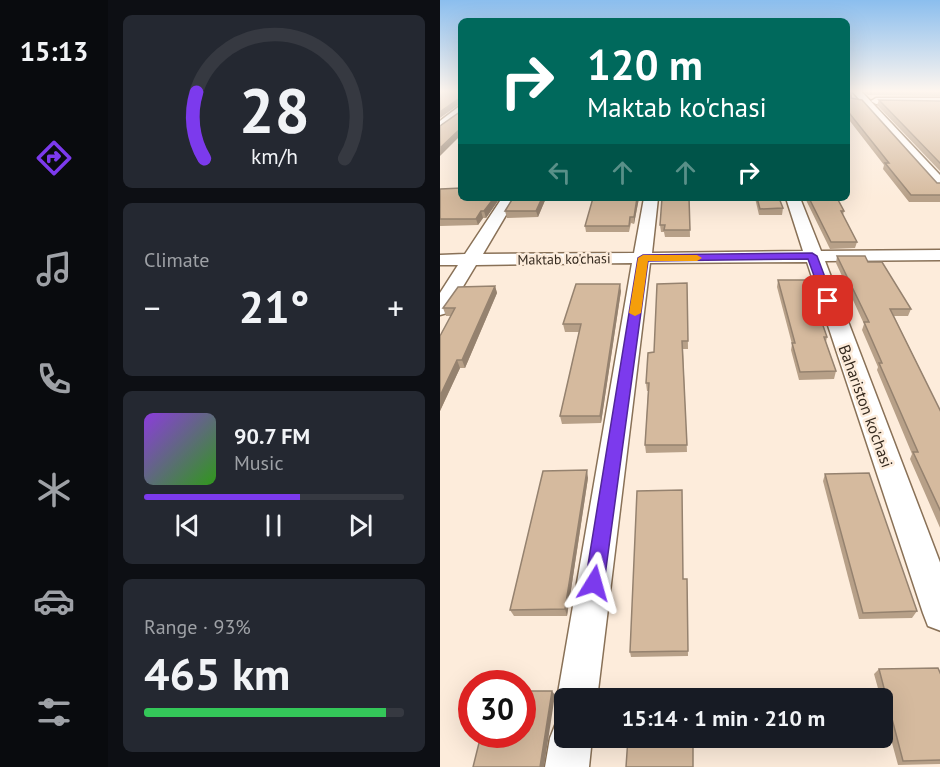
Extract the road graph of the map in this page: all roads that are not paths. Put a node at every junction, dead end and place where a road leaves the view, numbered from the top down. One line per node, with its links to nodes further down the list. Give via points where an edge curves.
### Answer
1 (889, 127): 2 (street)
2 (941, 185)
3 (507, 201): 10 (street)
4 (651, 201): 8 (street)
5 (794, 201): 7 (street, Bahariston ko'chasi)
6 (941, 255): 7 (street, Maktab ko'chasi)
7 (812, 256): 8 (street, Maktab ko'chasi); 12 (street, Bahariston ko'chasi)
8 (643, 258): 10 (street, Maktab ko'chasi); 13 (street)
9 (440, 260): 10 (street, Maktab ko'chasi)
10 (470, 260): 11 (street)
11 (440, 309)
12 (941, 613)
13 (579, 688)
14 (570, 748): 15 (street)
15 (567, 767)

